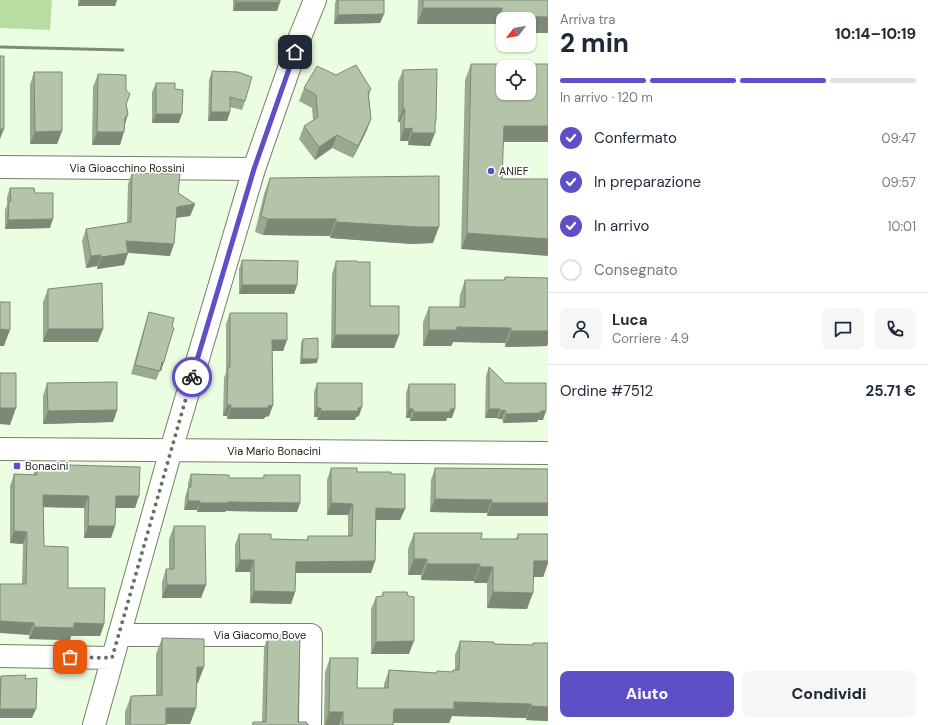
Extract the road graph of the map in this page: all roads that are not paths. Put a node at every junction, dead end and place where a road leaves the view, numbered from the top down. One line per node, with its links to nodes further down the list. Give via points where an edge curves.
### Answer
1 (315, 0): 3 (street)
2 (0, 167): 3 (street, Via Gioacchino Rossini)
3 (254, 169): 5 (street)
4 (0, 449): 5 (street, Via Mario Bonacini)
5 (170, 450): 6 (street, Via Mario Bonacini); 7 (street)
6 (548, 453)
7 (119, 635): 9 (street); 11 (street, Via Giacomo Bove, via 311,635)
8 (0, 656): 9 (street)
9 (112, 658): 10 (street)
10 (94, 725)
11 (310, 725)

